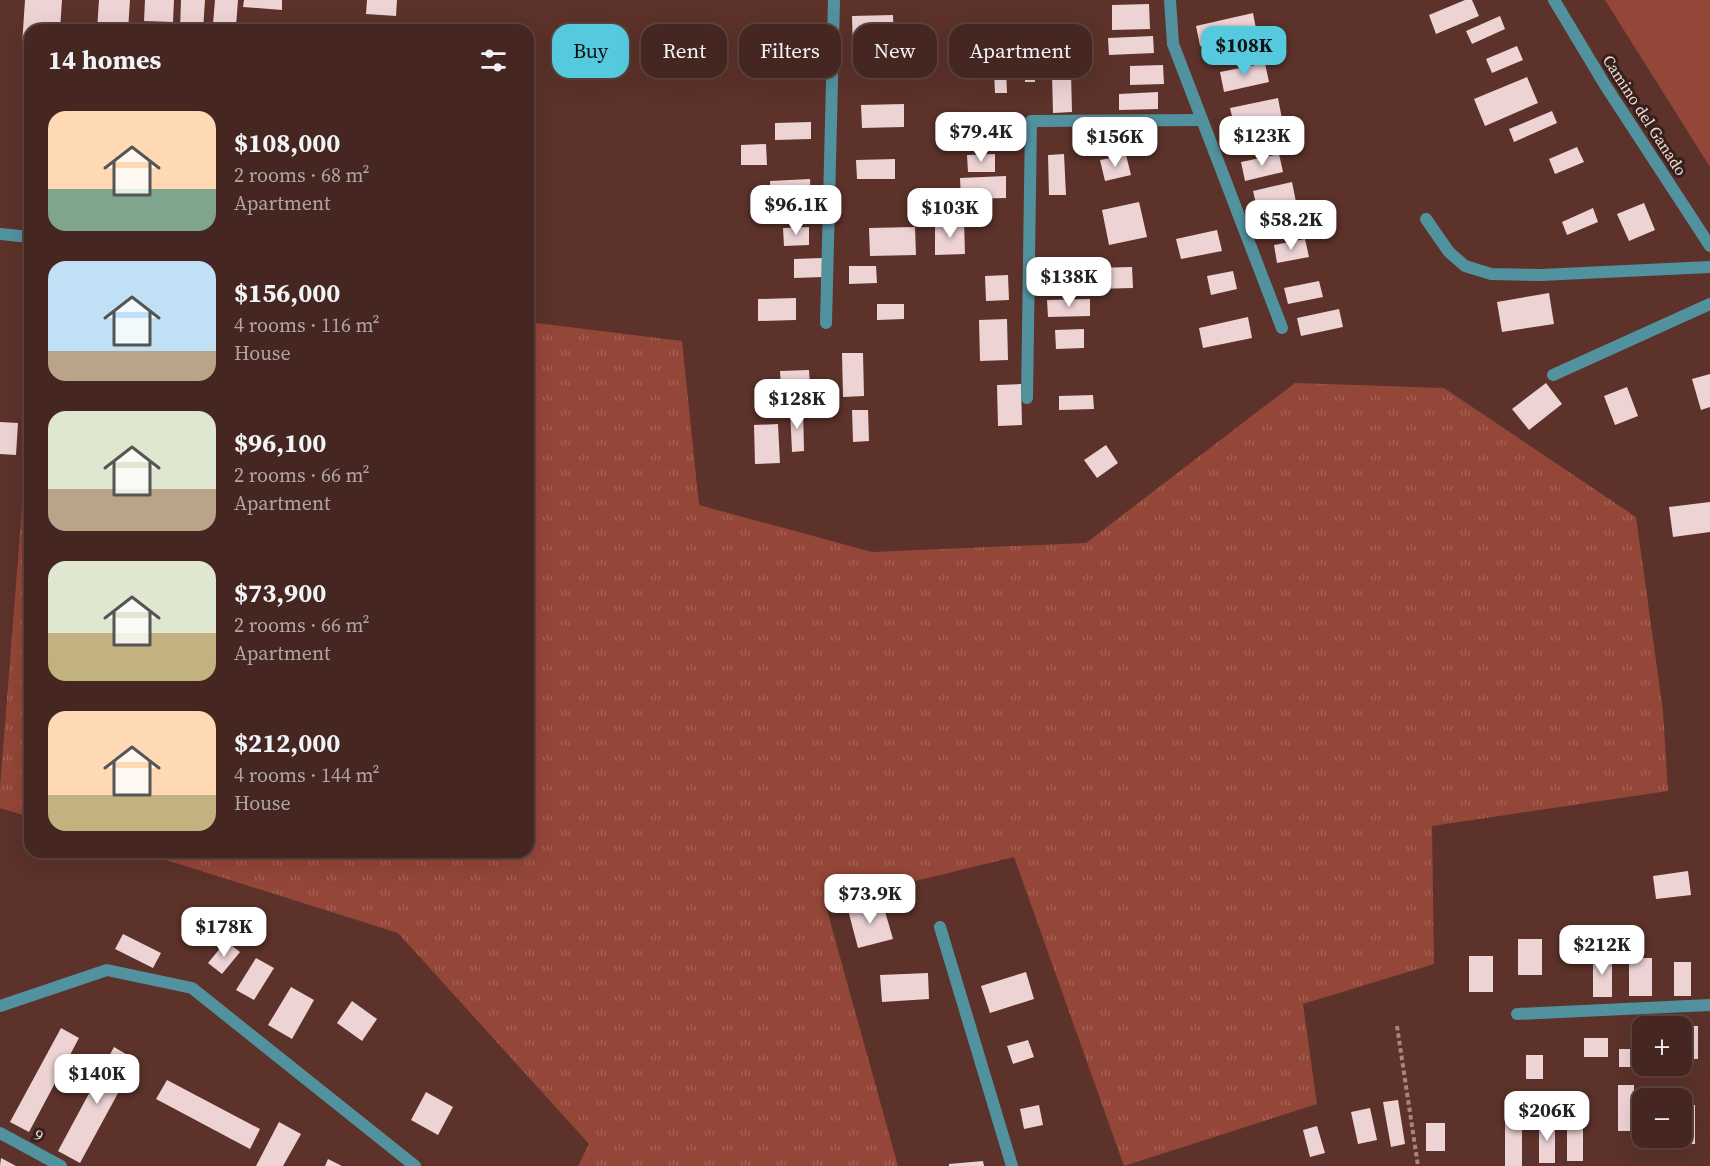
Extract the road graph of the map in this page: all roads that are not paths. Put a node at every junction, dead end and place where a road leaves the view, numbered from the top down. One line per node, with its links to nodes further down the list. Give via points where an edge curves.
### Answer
1 (834, 0): 11 (street)
2 (1170, 0): 4 (street, via 1173,44)
3 (1554, 0): 8 (street, Camino del Ganado)
4 (1202, 120): 12 (street); 14 (street, via 1031,121)
5 (1426, 219): 9 (street, via 1449,252 1466,266 1491,274)
6 (0, 234): 7 (street)
7 (24, 236)
8 (1710, 246)
9 (1710, 267)
10 (1710, 304): 13 (street)
11 (826, 323)
12 (1281, 328)
13 (1553, 375)
14 (1027, 398)
15 (940, 927): 22 (street)
16 (1710, 1005): 18 (street)
17 (0, 1006): 21 (street, via 107,970 192,988)
18 (1517, 1014)
19 (0, 1133): 20 (street, 9)
20 (62, 1166)
21 (415, 1166)
22 (1012, 1166)

